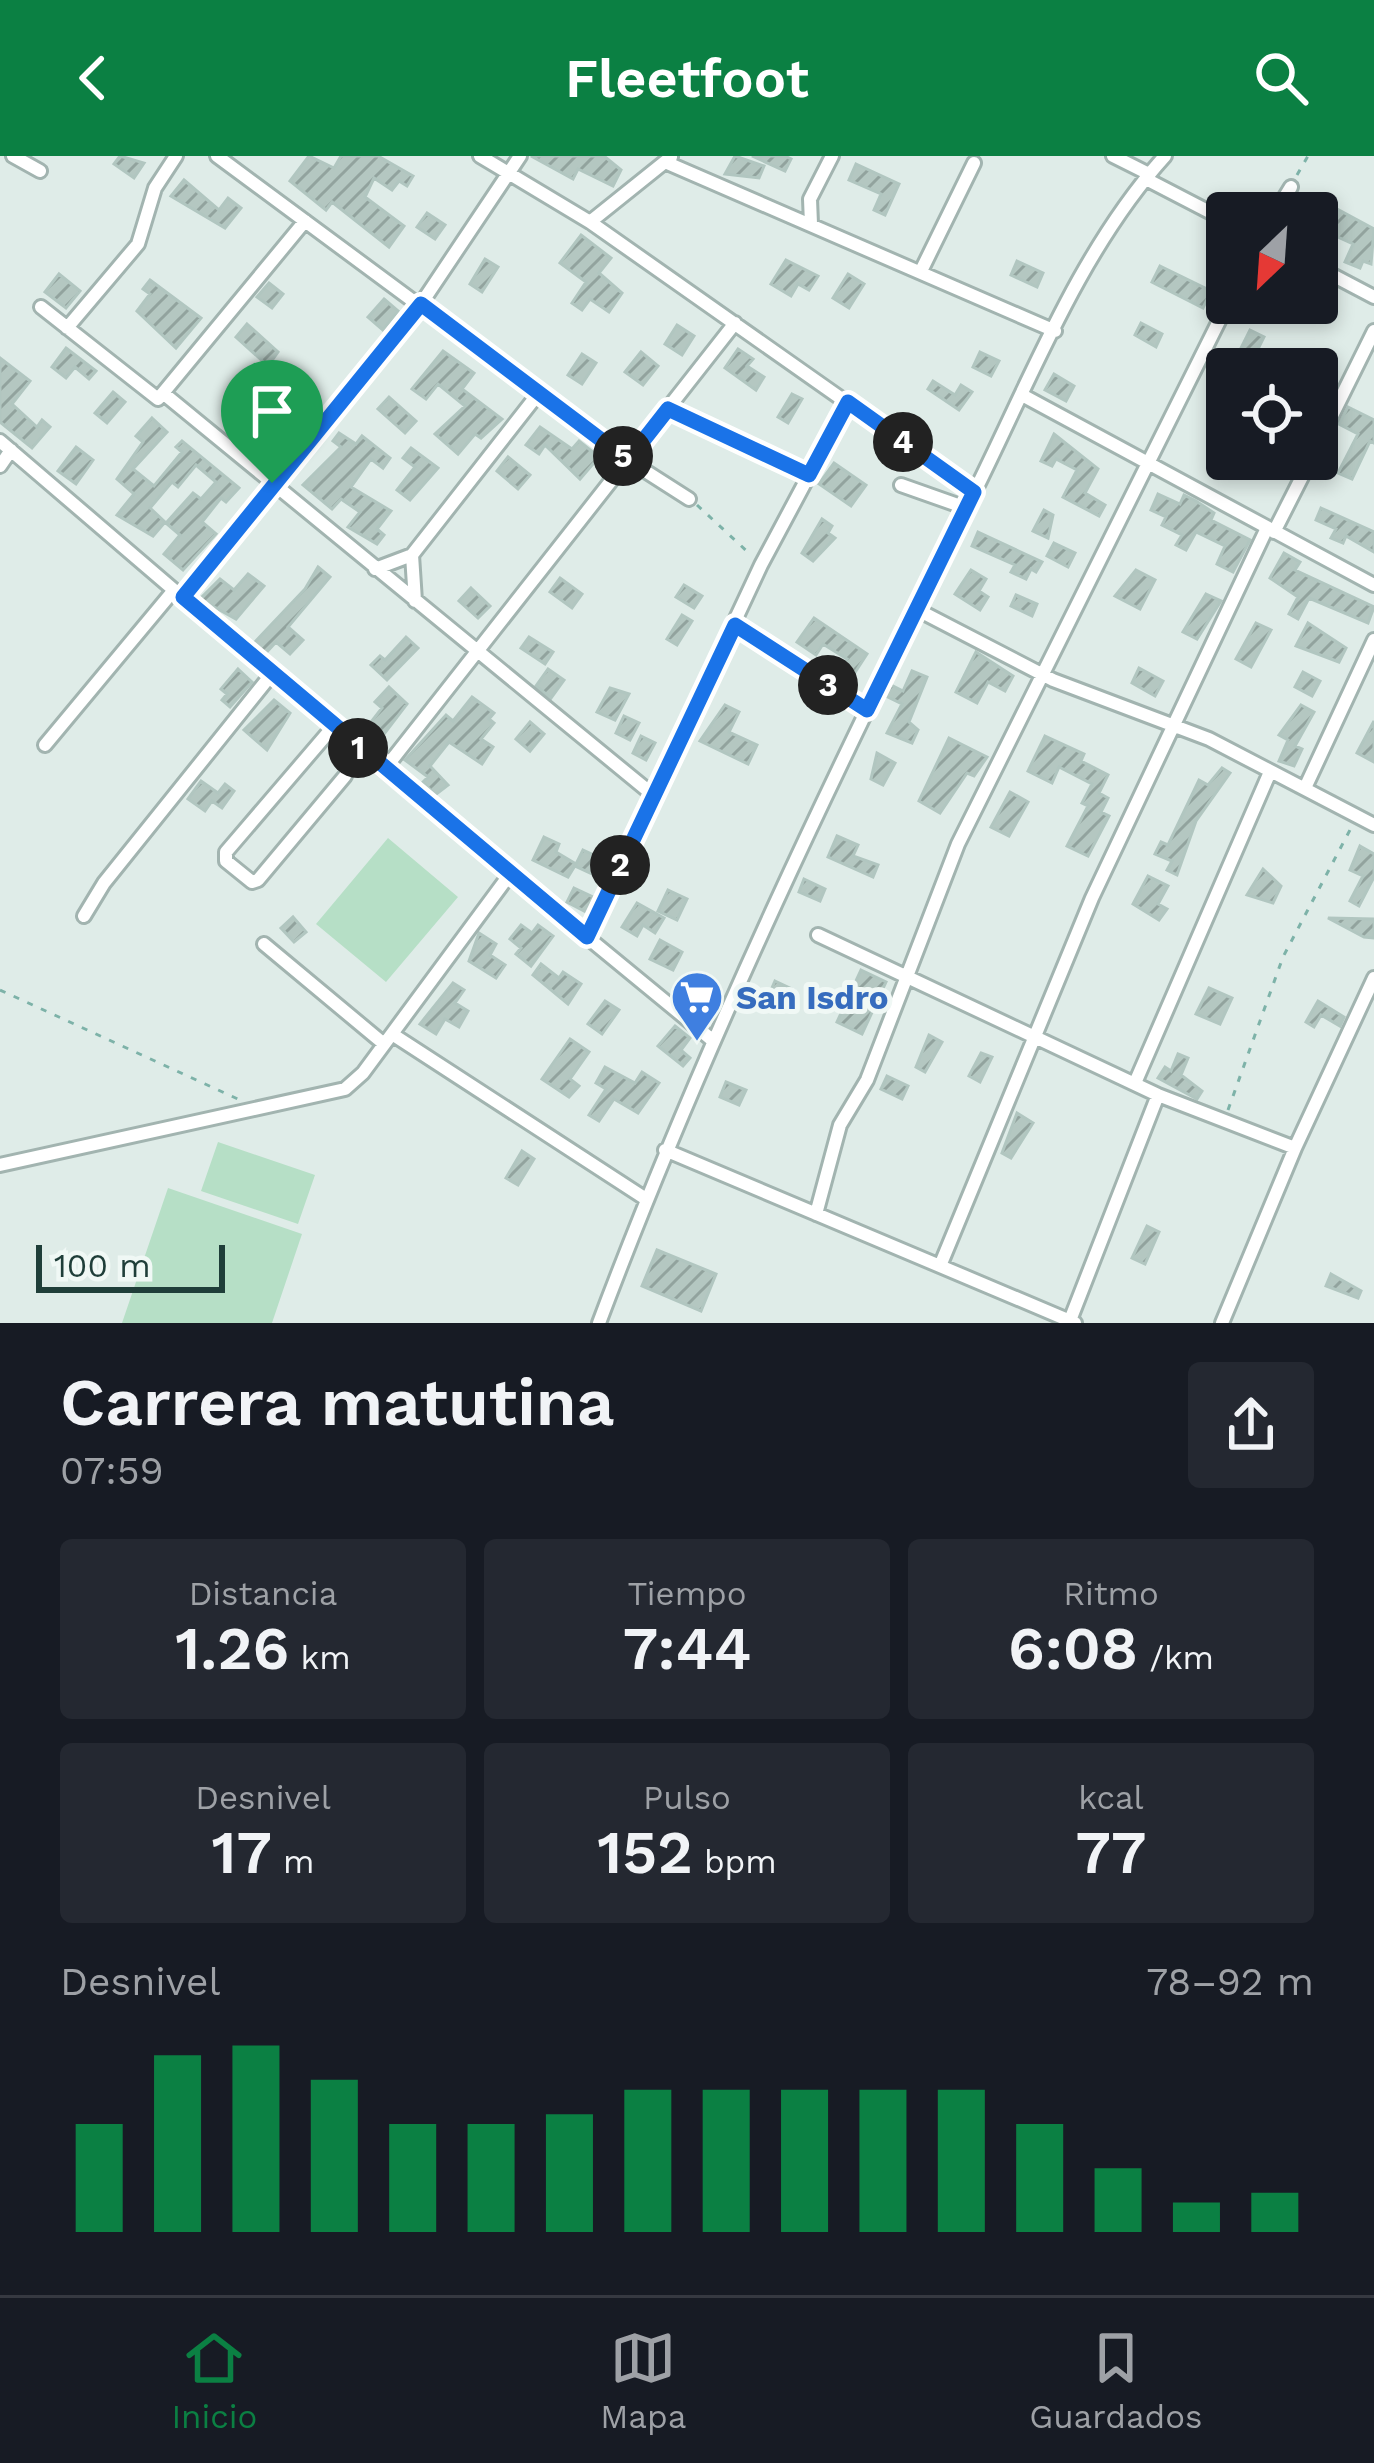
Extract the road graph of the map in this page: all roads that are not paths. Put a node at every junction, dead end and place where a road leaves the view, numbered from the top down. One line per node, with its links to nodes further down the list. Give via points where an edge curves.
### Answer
1 (13, 156): 11 (street)
2 (176, 156): 29 (street, via 155,188 138,244)
3 (218, 156): 19 (street)
4 (480, 156): 12 (street)
5 (520, 156): 12 (street)
6 (832, 156): 16 (street)
7 (1113, 156): 13 (street)
8 (1165, 156): 13 (street)
9 (669, 159): 18 (street); 20 (street)
10 (974, 163): 22 (street)
11 (40, 171)
12 (512, 173): 20 (street); 25 (street)
13 (1147, 177): 17 (street); 30 (street)
14 (1291, 187): 15 (street)
15 (1288, 192)
16 (810, 199): 18 (street); 21 (street)
17 (1206, 209)
18 (789, 214): 21 (street)
19 (305, 221): 25 (street); 32 (street)
20 (590, 222): 27 (street)
21 (812, 224): 22 (street)
22 (922, 269): 30 (street)
23 (1338, 278): 24 (street)
24 (1374, 297)
25 (421, 304): 33 (street); 44 (street)
26 (41, 307): 29 (street)
27 (735, 323): 35 (street); 37 (street)
28 (1218, 324): 40 (street)
29 (67, 328): 32 (street, via 156,399)
30 (1055, 331): 34 (street)
31 (1374, 332): 36 (street)
32 (163, 393): 44 (street)
33 (538, 394): 39 (street); 50 (street)
34 (1022, 395): 40 (street); 46 (street)
35 (848, 402): 42 (street); 46 (street)
36 (1338, 404)
37 (668, 409): 39 (street); 42 (street)
38 (5, 445): 41 (street); 53 (street)
39 (628, 460): 47 (street); 58 (street)
40 (1149, 464): 49 (street); 59 (street)
41 (0, 466)
42 (809, 475): 56 (street)
43 (1299, 480): 49 (street)
44 (272, 483): 51 (street); 53 (street)
45 (901, 485): 48 (street)
46 (974, 492): 48 (street)
47 (689, 500)
48 (966, 508): 55 (street)
49 (1270, 530): 52 (street); 63 (street)
50 (412, 555): 51 (street); 54 (street)
51 (375, 569): 54 (street)
52 (1374, 585)
53 (178, 593): 60 (street); 64 (street)
54 (416, 603): 58 (street)
55 (916, 609): 59 (street); 61 (street)
56 (735, 625): 61 (street); 69 (street)
57 (1374, 640): 68 (street)
58 (476, 654): 65 (street); 69 (street)
59 (1044, 674): 63 (street); 76 (street, via 963,833)
60 (271, 675): 62 (street); 72 (street)
61 (867, 710): 80 (street)
62 (333, 727): 65 (street); 67 (street, via 226,861 258,880)
63 (1177, 727): 66 (street); 78 (street)
64 (45, 745)
65 (384, 770): 71 (street)
66 (1270, 772): 68 (street); 81 (street)
67 (345, 776)
68 (1305, 788): 70 (street)
69 (652, 794): 74 (street)
70 (1374, 825)
71 (510, 874): 74 (street); 79 (street)
72 (84, 916)
73 (818, 935): 76 (street)
74 (587, 937): 80 (street)
75 (264, 944): 79 (street)
76 (906, 974): 78 (street); 87 (street, via 867,1080 844,1115)
77 (1374, 978): 83 (street)
78 (1034, 1035): 81 (street); 88 (street)
79 (388, 1039): 85 (street, via 345,1089); 86 (street)
80 (711, 1039): 84 (street)
81 (1135, 1083): 82 (street)
82 (1159, 1096): 83 (street); 89 (street)
83 (1294, 1148): 91 (street)
84 (665, 1150): 86 (street); 87 (street)
85 (0, 1165)
86 (646, 1199): 90 (street)
87 (816, 1214): 88 (street)
88 (940, 1266): 89 (street)
89 (1071, 1322)
90 (598, 1323)
91 (1222, 1323)

